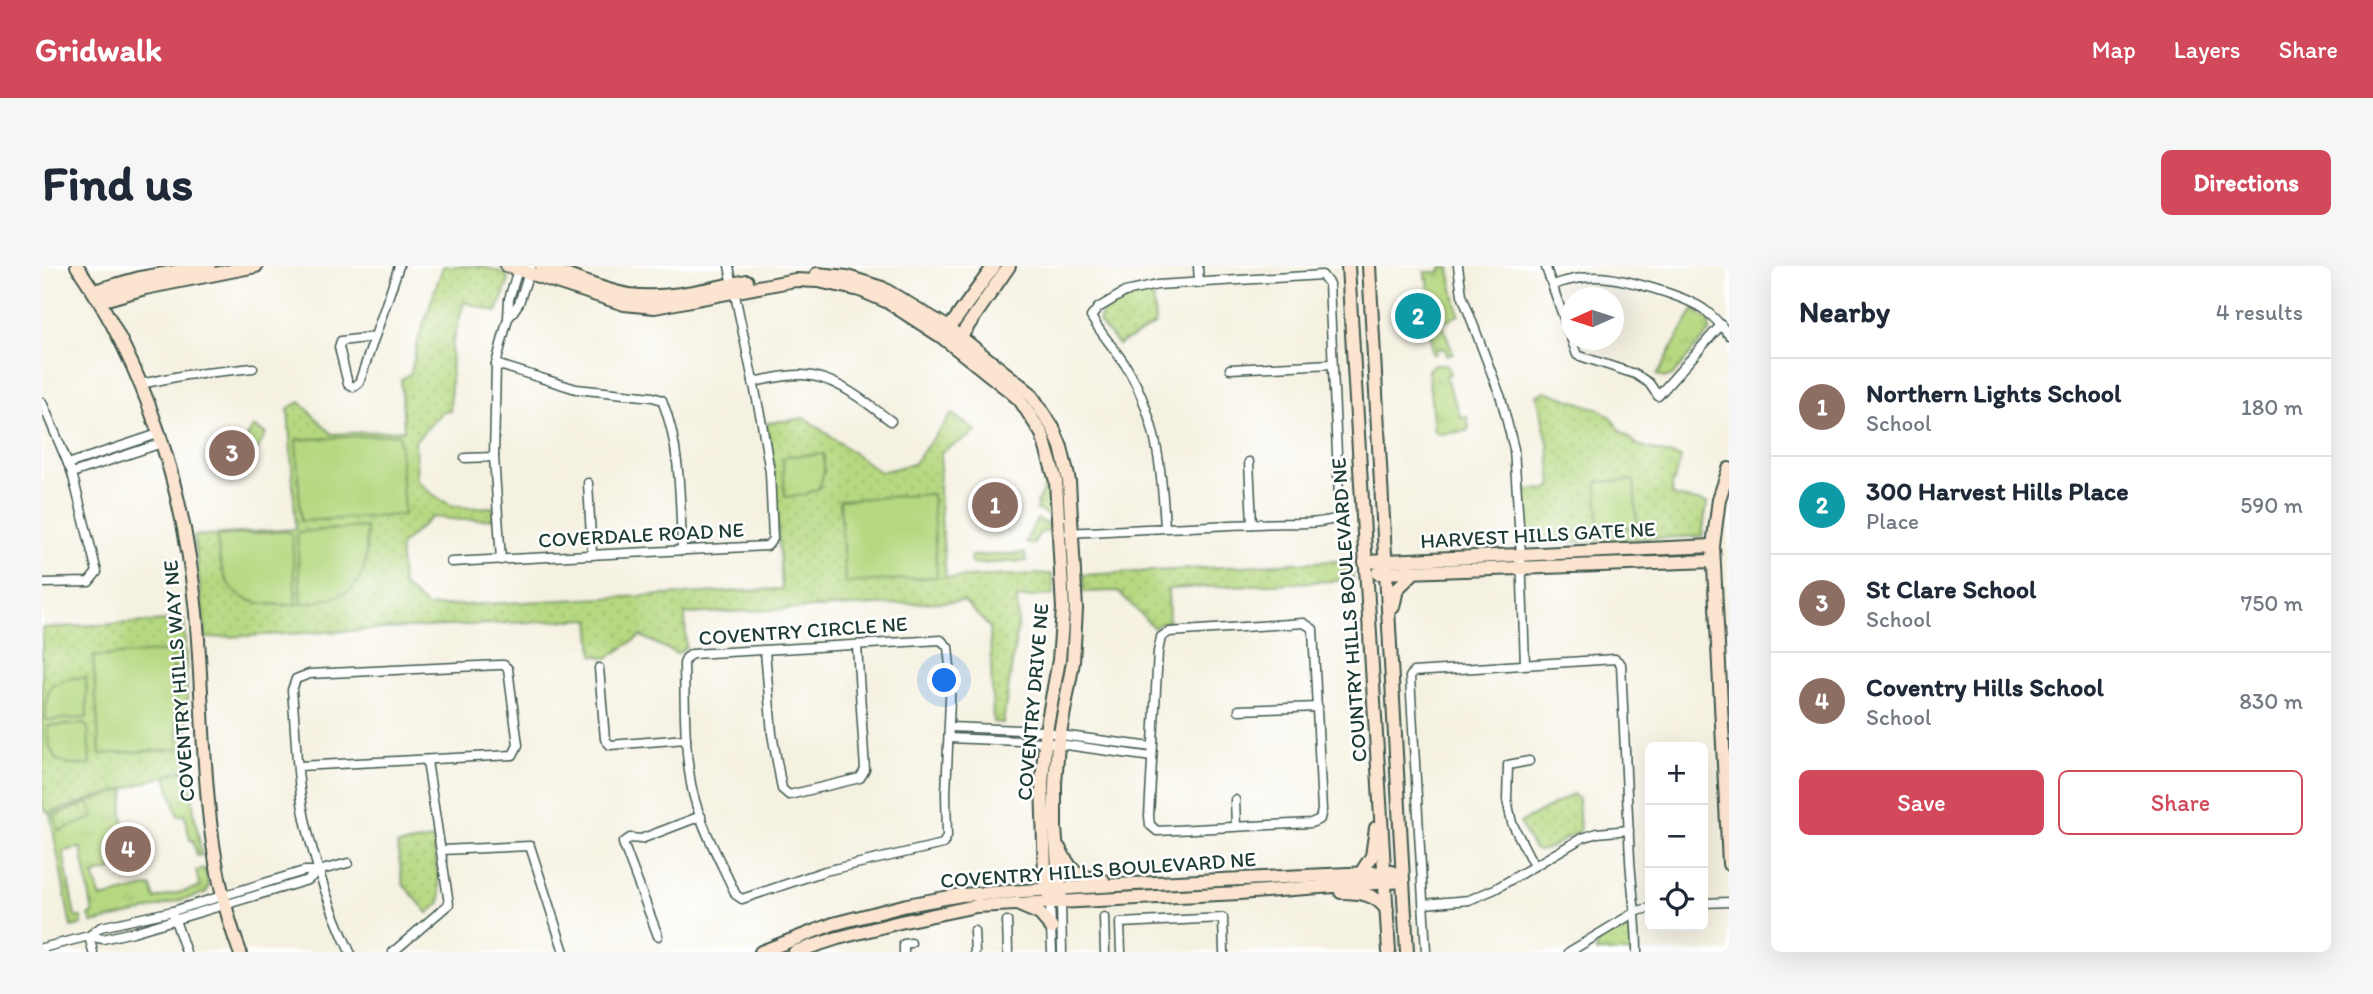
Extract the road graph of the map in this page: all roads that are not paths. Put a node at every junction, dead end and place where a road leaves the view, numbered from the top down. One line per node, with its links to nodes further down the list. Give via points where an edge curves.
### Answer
1 (77, 266): 20 (street, COVENTRY HILLS WAY NE)
2 (209, 266): 16 (street)
3 (256, 266): 16 (street)
4 (398, 266): 24 (street)
5 (541, 266): 19 (street, COVENTRY DRIVE NE, via 626,294 671,296)
6 (729, 266): 19 (street, COVERDALE ROAD NE)
7 (1009, 266): 15 (street)
8 (1198, 266): 17 (street)
9 (1348, 266): 52 (street, COUNTRY HILLS BOULEVARD NE)
10 (1369, 266): 53 (street, COUNTRY HILLS BOULEVARD NE)
11 (1458, 266): 51 (street, via 1462,295 1501,398 1514,449)
12 (521, 268): 19 (street, COVENTRY DRIVE NE, via 624,304 654,307); 26 (street, via 509,299)
13 (1546, 268): 18 (street)
14 (990, 271): 15 (street); 22 (street)
15 (999, 282): 25 (street)
16 (142, 283): 20 (street)
17 (1199, 283): 27 (street, via 1322,275 1329,285); 42 (street, via 1125,292 1098,307 1091,317 1126,367 1150,417 1163,474)
18 (1553, 285): 21 (street, via 1574,278 1618,279 1689,302); 21 (street, via 1577,355 1635,374 1658,396)
19 (732, 289): 22 (street, COVENTRY DRIVE NE, via 818,281 890,298); 30 (street, COVERDALE ROAD NE)
20 (97, 296): 31 (street, COVENTRY HILLS WAY NE)
21 (1721, 325): 23 (street)
22 (946, 332): 25 (street, COVENTRY DRIVE NE)
23 (1729, 335)
24 (374, 337): 24 (street, via 341,341 338,347 348,384 354,387)
25 (958, 341): 43 (street, COVENTRY DRIVE NE, via 1030,393 1053,428 1069,481); 44 (street, COVENTRY DRIVE NE, via 1020,400 1042,433 1056,481)
26 (496, 364): 35 (street); 46 (street, via 576,388 662,400 679,479)
27 (1332, 364): 29 (street); 41 (street, via 1340,517)
28 (253, 368): 31 (street)
29 (1230, 369)
30 (753, 382): 33 (street, via 804,375 822,379 853,393); 46 (street, COVERDALE ROAD NE, via 769,472 773,539 767,546)
31 (140, 384): 34 (street, COVENTRY HILLS WAY NE)
32 (42, 402): 39 (street)
33 (891, 421)
34 (160, 438): 39 (street); 92 (street, COVENTRY HILLS WAY NE, via 189,552 202,753)
35 (494, 457): 36 (street); 48 (street)
36 (465, 458)
37 (1249, 462): 41 (street)
38 (1729, 468): 45 (street, via 1719,499)
39 (70, 469): 55 (street, via 97,572 89,582)
40 (587, 483): 47 (street)
41 (1252, 524): 42 (street)
42 (1165, 528): 43 (street)
43 (1073, 532): 44 (street); 66 (street, COVENTRY DRIVE NE, via 1073,662)
44 (1059, 533): 66 (street, COVENTRY DRIVE NE, via 1063,609)
45 (1713, 546): 49 (street); 51 (street, HARVEST HILLS GATE NE)
46 (682, 551): 47 (street, COVERDALE ROAD NE)
47 (592, 555): 48 (street, COVERDALE ROAD NE)
48 (501, 560): 50 (street, COVERDALE ROAD NE)
49 (1713, 561): 51 (street, HARVEST HILLS GATE NE); 59 (street)
50 (451, 562)
51 (1521, 562): 53 (street, HARVEST HILLS GATE NE); 54 (street, HARVEST HILLS GATE NE); 60 (street)
52 (1365, 568): 53 (street, HARVEST HILLS GATE NE); 72 (street, COUNTRY HILLS BOULEVARD NE)
53 (1385, 568): 54 (street, HARVEST HILLS GATE NE); 56 (street, COUNTRY HILLS BOULEVARD NE)
54 (1414, 572): 56 (street, via 1397,589)
55 (42, 583)
56 (1389, 631): 85 (street, COUNTRY HILLS BOULEVARD NE)
57 (857, 646): 58 (street, COVENTRY CIRCLE NE); 58 (street, via 865,770 860,778 789,794 782,789 772,734); 64 (street, COVENTRY CIRCLE NE, via 941,640 948,647)
58 (765, 651): 67 (street, COVENTRY CIRCLE NE, via 686,658)
59 (1724, 656): 73 (street)
60 (1525, 664): 77 (street, via 1615,659 1621,664); 96 (street, via 1413,672 1410,677)
61 (599, 667): 67 (street, via 610,745)
62 (1318, 706): 63 (street); 68 (street, via 1313,629 1304,623 1169,632 1161,636 1158,652); 76 (street, via 1320,819)
63 (1239, 710)
64 (950, 727): 65 (street, COVENTRY CIRCLE NE); 66 (street)
65 (949, 738): 66 (street); 75 (street, COVENTRY CIRCLE NE, via 947,836 943,844 836,868 742,899 736,895)
66 (1052, 738): 68 (street); 78 (street, COVENTRY DRIVE NE); 91 (street, COVENTRY DRIVE NE, via 1042,784 1042,829)
67 (686, 739): 75 (street, COVENTRY CIRCLE NE, via 691,787)
68 (1152, 752): 76 (street, via 1150,825 1157,831)
69 (428, 761): 71 (street); 71 (street, via 516,752 514,710 504,665 302,676 292,690); 79 (street)
70 (1529, 761): 82 (street, via 1507,765 1507,800 1511,823)
71 (299, 766): 83 (street)
72 (1379, 782): 84 (street, via 1372,856); 86 (street, COUNTRY HILLS BOULEVARD NE)
73 (1727, 789): 81 (street)
74 (1235, 800): 76 (street)
75 (701, 816): 107 (street, via 623,843)
76 (1236, 826)
77 (1629, 830): 82 (street, via 1582,838); 100 (street)
78 (1056, 844): 88 (street, via 1075,873 1084,878); 91 (street, COVENTRY DRIVE NE)
79 (442, 850): 116 (street, via 449,904); 117 (street, via 530,846)
80 (348, 863): 83 (street)
81 (1729, 864)
82 (1534, 866): 96 (street, via 1469,900)
83 (318, 871): 92 (street, via 308,880); 115 (street)
84 (1361, 873): 86 (street, COVENTRY HILLS BOULEVARD NE); 87 (street, COVENTRY HILLS BOULEVARD NE)
85 (1403, 876): 86 (street, COVENTRY HILLS BOULEVARD NE); 129 (street, COUNTRY HILLS BOULEVARD NE)
86 (1385, 877): 89 (street, COVENTRY HILLS BOULEVARD NE); 99 (street, COUNTRY HILLS BOULEVARD NE)
87 (1197, 881): 88 (street, COVENTRY HILLS BOULEVARD NE); 90 (street)
88 (1134, 884): 91 (street, COVENTRY HILLS BOULEVARD NE)
89 (1308, 887): 90 (street, COVENTRY HILLS BOULEVARD NE); 99 (street, via 1367,894)
90 (1238, 893): 91 (street, COVENTRY HILLS BOULEVARD NE)
91 (1055, 896): 94 (street, COVENTRY HILLS BOULEVARD NE); 104 (street); 118 (street, COVENTRY HILLS BOULEVARD NE, via 961,895 907,905 833,924); 124 (street)
92 (225, 900): 98 (street); 102 (street); 113 (street, COVENTRY HILLS WAY NE); 114 (street, COVENTRY HILLS WAY NE)
93 (1729, 902): 95 (street)
94 (1015, 903): 104 (street, via 1040,914); 119 (street, COVENTRY HILLS BOULEVARD NE, via 900,922)
95 (1708, 903)
96 (1424, 904): 130 (street)
97 (1645, 909): 100 (street)
98 (173, 911): 102 (street); 106 (street, via 101,927)
99 (1387, 911): 128 (street, COUNTRY HILLS BOULEVARD NE)
100 (1637, 911): 109 (street); 133 (street)
101 (1104, 917): 125 (street)
102 (176, 921): 106 (street, via 103,939); 112 (street)
103 (1007, 921): 122 (street)
104 (1052, 928): 123 (street)
105 (974, 931): 121 (street)
106 (89, 936): 110 (street); 111 (street)
107 (658, 936)
108 (911, 943): 120 (street, via 904,944)
109 (1582, 944): 131 (street); 132 (street)
110 (42, 948)
111 (93, 952)
112 (186, 952)
113 (240, 952)
114 (249, 952)
115 (350, 952)
116 (393, 952)
117 (564, 952)
118 (761, 952)
119 (796, 952)
120 (904, 952)
121 (975, 952)
122 (1008, 952)
123 (1052, 952)
124 (1062, 952)
125 (1105, 952)
126 (1121, 952): 127 (street, via 1120,923 1223,918)
127 (1224, 952)
128 (1390, 952)
129 (1407, 952)
130 (1426, 952)
131 (1569, 952)
132 (1588, 952)
133 (1637, 952)

